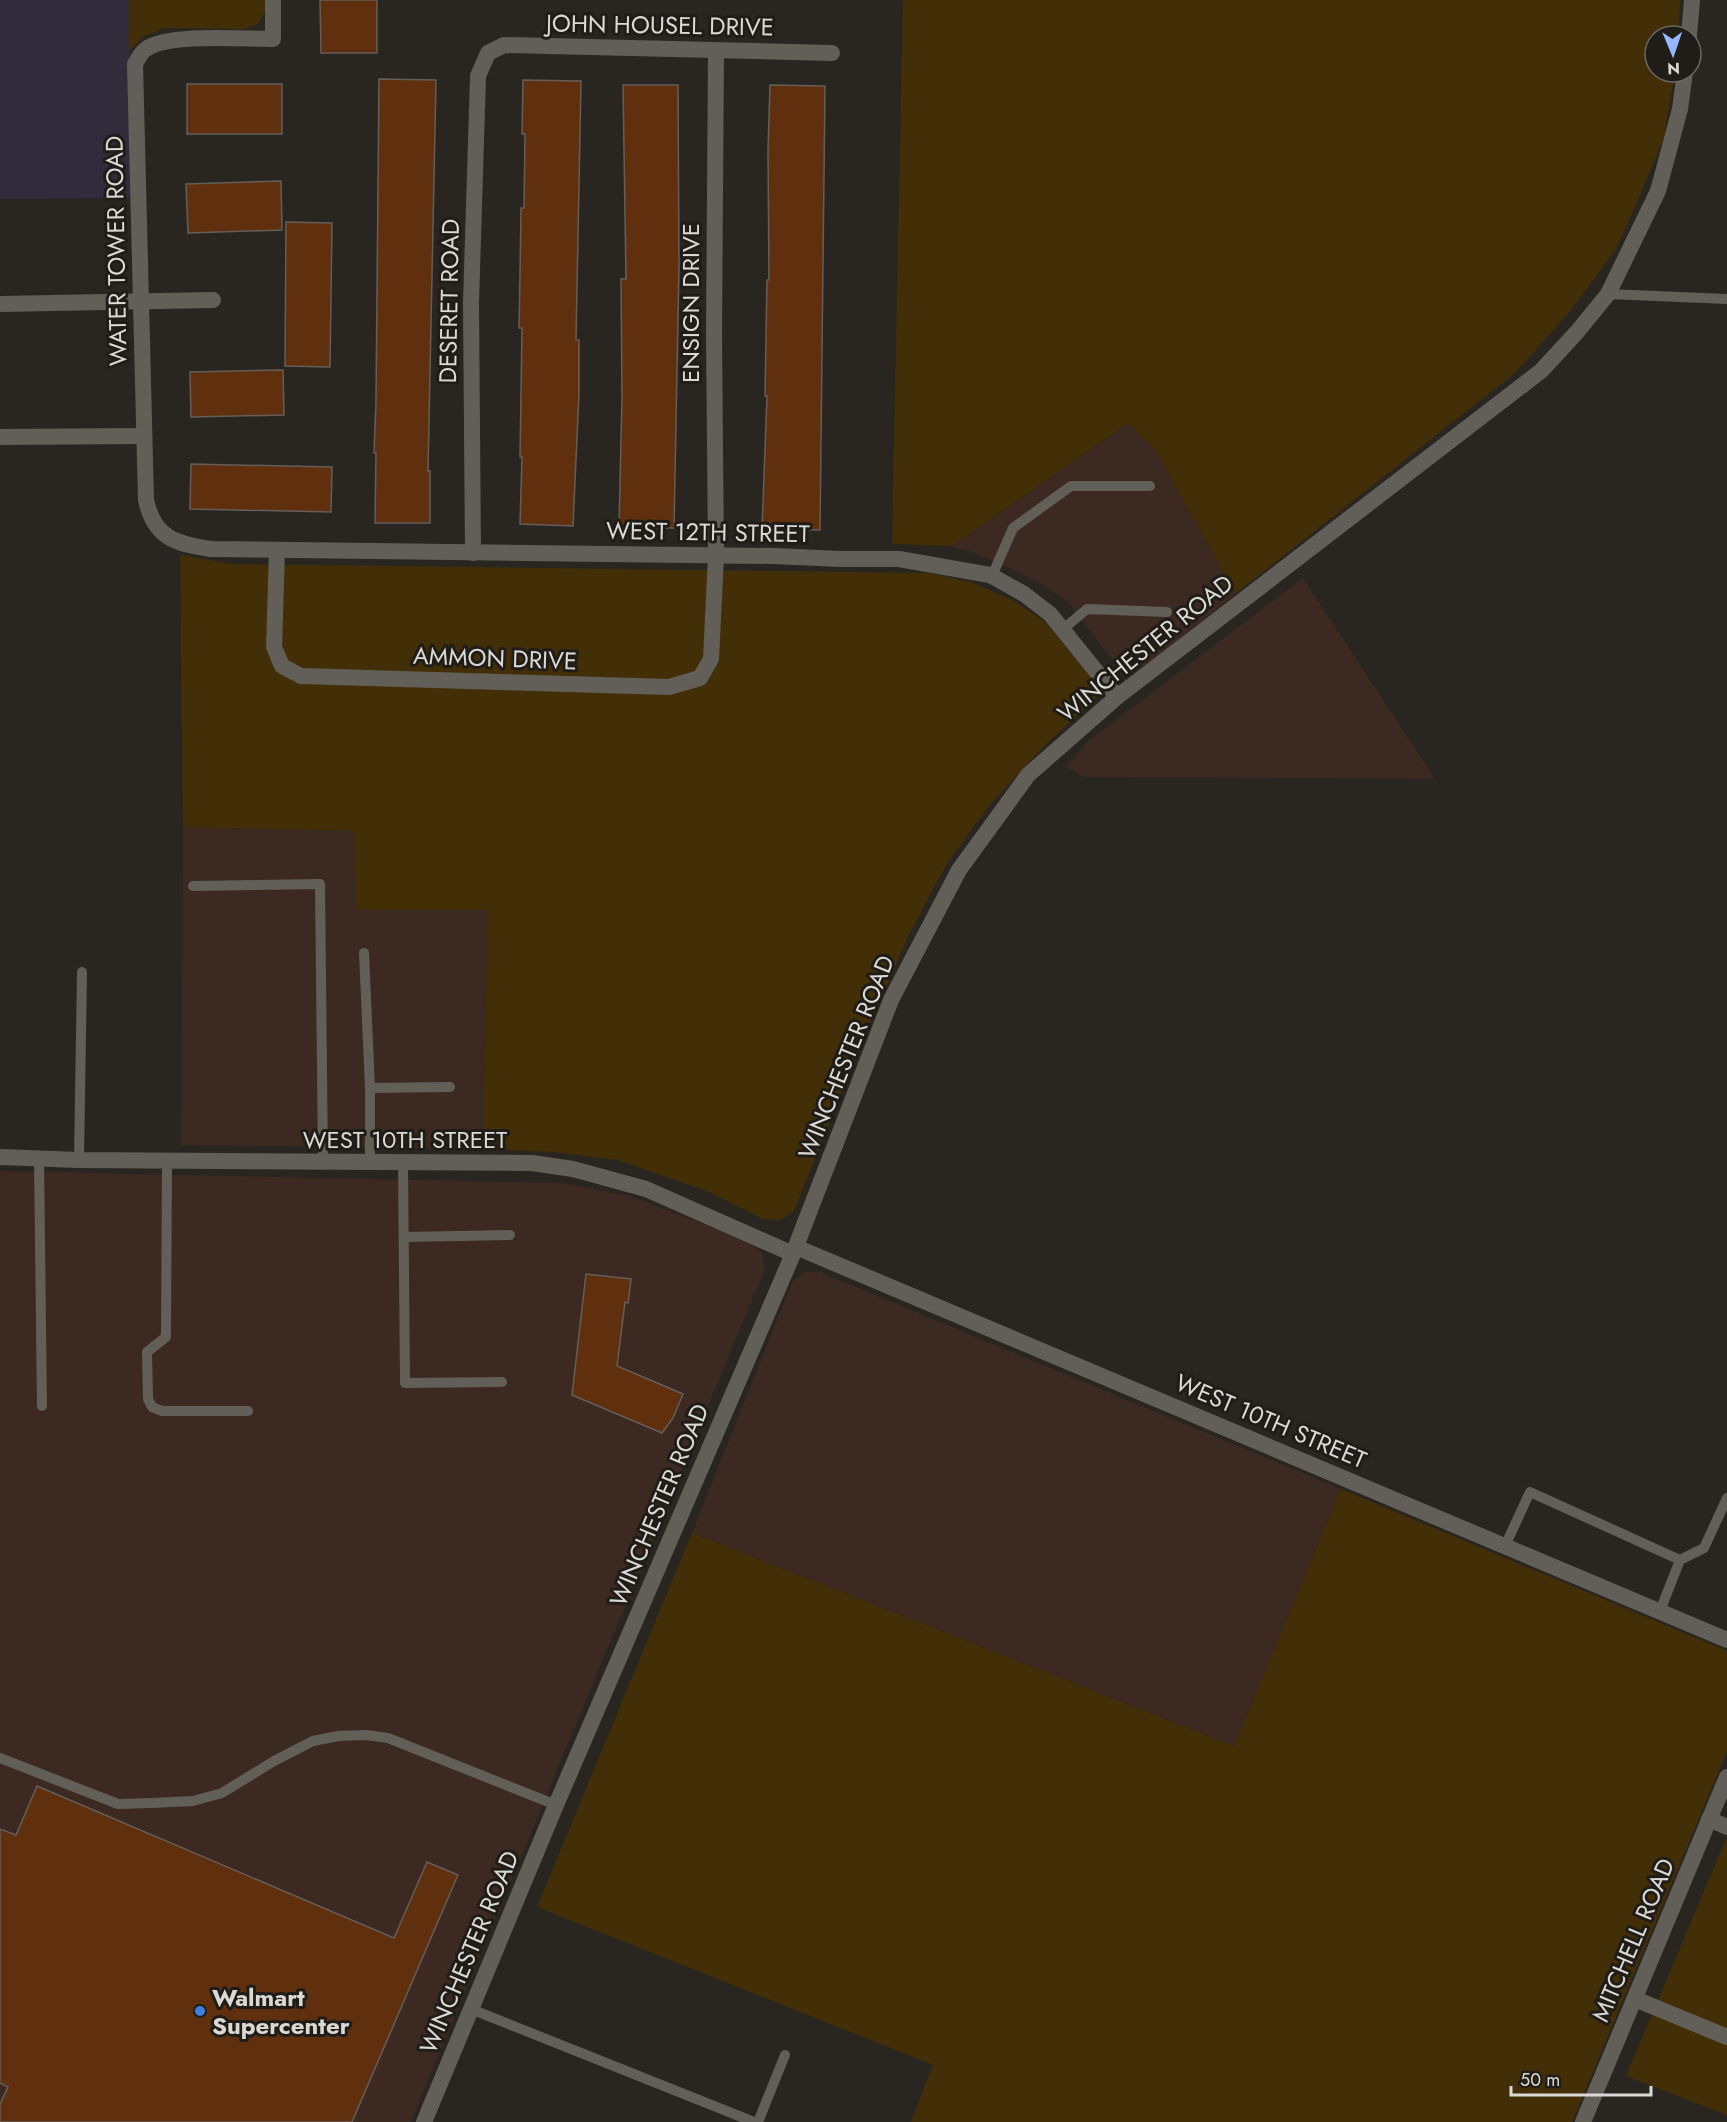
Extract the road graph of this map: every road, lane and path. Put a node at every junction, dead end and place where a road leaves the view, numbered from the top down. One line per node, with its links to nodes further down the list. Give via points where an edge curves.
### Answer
1 (273, 0): 10 (street, WATER TOWER ROAD, via 273,39 158,42 144,50 135,64)
2 (1692, 0): 3 (street)
3 (1690, 24)
4 (716, 51): 5 (street, JOHN HOUSEL DRIVE, via 504,45); 6 (street, JOHN HOUSEL DRIVE); 19 (street, ENSIGN DRIVE)
5 (488, 53): 18 (street, DESERET ROAD, via 478,76 477,100 471,303)
6 (832, 53)
7 (1683, 84): 8 (street, WINCHESTER ROAD, via 1658,191)
8 (1608, 294): 9 (lane); 23 (street, WINCHESTER ROAD, via 1541,371)
9 (1727, 299)
10 (141, 300): 11 (street); 12 (street); 13 (street, WATER TOWER ROAD)
11 (213, 300)
12 (0, 304)
13 (144, 436): 14 (street); 16 (street, WATER TOWER ROAD, via 146,500 149,516 158,529 186,545)
14 (0, 437)
15 (1150, 486): 20 (lane, via 1071,486 1013,528)
16 (245, 549): 17 (street, WEST 12TH STREET)
17 (277, 550): 18 (street, WEST 12TH STREET); 19 (street, AMMON DRIVE, via 274,647 282,666 301,676 669,687 700,678 711,658)
18 (473, 553): 19 (street, WEST 12TH STREET)
19 (716, 556): 20 (street, WEST 12TH STREET, via 898,559)
20 (992, 576): 22 (street, WEST 12TH STREET, via 1029,597)
21 (1167, 612): 22 (lane, via 1087,609)
22 (1062, 630): 23 (street, WEST 12TH STREET)
23 (1117, 697): 38 (street, WINCHESTER ROAD, via 1028,775 959,870 891,1000)
24 (193, 886): 33 (lane, via 320,884)
25 (364, 952): 28 (lane)
26 (82, 972): 31 (lane)
27 (450, 1087): 28 (lane)
28 (370, 1088): 35 (lane)
29 (0, 1157): 30 (street, WEST 10TH STREET)
30 (39, 1159): 31 (street, WEST 10TH STREET); 40 (lane)
31 (79, 1160): 32 (street, WEST 10TH STREET)
32 (167, 1161): 33 (street, WEST 10TH STREET); 41 (lane, via 166,1337 147,1352 148,1399 152,1407 162,1411)
33 (323, 1163): 35 (street, WEST 10TH STREET)
34 (403, 1163): 35 (street, WEST 10TH STREET); 37 (lane); 38 (street, WEST 10TH STREET, via 532,1163 573,1168 646,1189)
35 (370, 1164)
36 (510, 1235): 37 (lane)
37 (404, 1237): 39 (lane, via 405,1383)
38 (794, 1250): 43 (street, WEST 10TH STREET); 49 (street, WINCHESTER ROAD)
39 (502, 1382)
40 (42, 1406)
41 (248, 1411)
42 (1727, 1498): 44 (lane, via 1704,1548)
43 (1505, 1546): 44 (lane, via 1530,1492); 45 (street, WEST 10TH STREET)
44 (1680, 1560): 45 (lane)
45 (1660, 1611): 46 (street, WEST 10TH STREET)
46 (1727, 1640)
47 (0, 1758): 49 (lane, via 118,1804 162,1803 222,1793 313,1741 366,1735 388,1738)
48 (1727, 1777): 50 (street, MITCHELL ROAD)
49 (556, 1805): 53 (street, WINCHESTER ROAD)
50 (1709, 1820): 51 (street); 52 (street, MITCHELL ROAD)
51 (1727, 1827)
52 (1635, 1998): 54 (street); 59 (street, MITCHELL ROAD)
53 (471, 2009): 56 (street, WINCHESTER ROAD); 57 (lane)
54 (1727, 2037)
55 (785, 2055): 58 (lane)
56 (424, 2122)
57 (754, 2122)
58 (759, 2122)
59 (1583, 2122)

